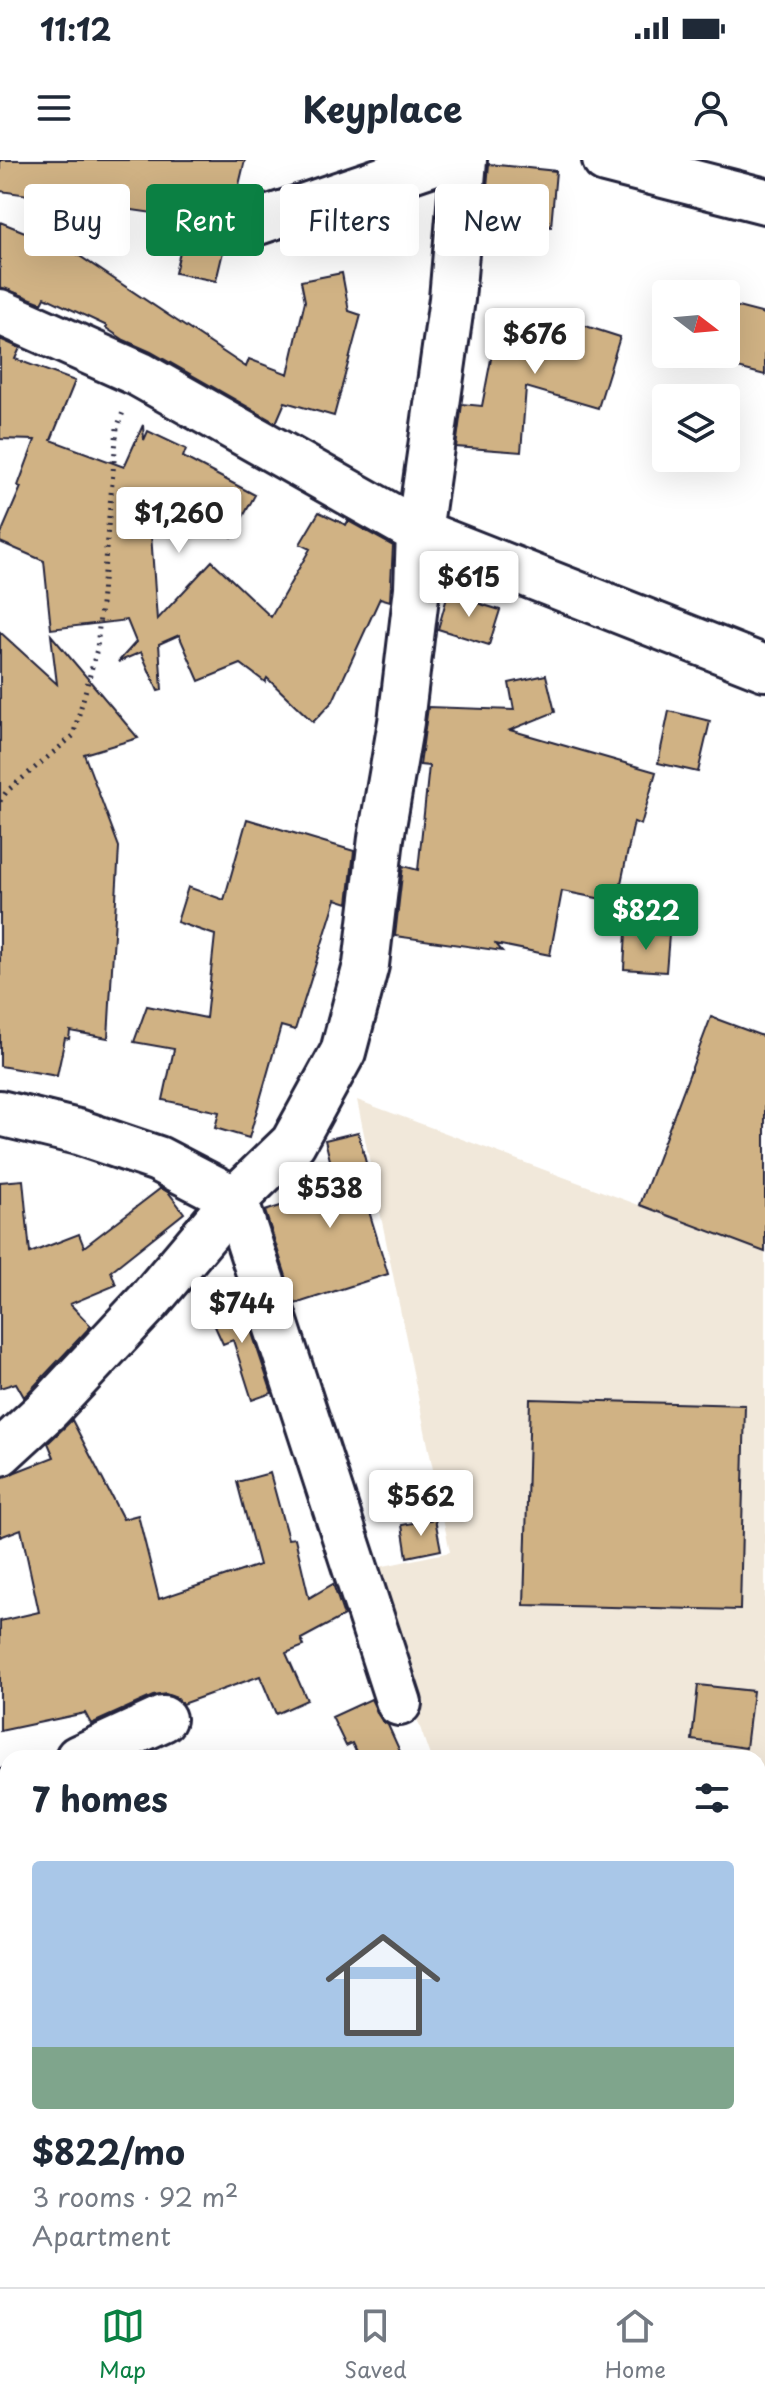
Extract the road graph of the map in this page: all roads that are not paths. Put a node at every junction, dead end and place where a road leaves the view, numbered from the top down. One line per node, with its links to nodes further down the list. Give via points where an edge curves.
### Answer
1 (441, 160): 5 (street)
2 (464, 160): 7 (street, via 452,299)
3 (605, 160): 4 (street)
4 (765, 201)
5 (264, 220)
6 (0, 312): 7 (street, via 139,374)
7 (419, 532): 8 (street); 10 (street, via 401,722 366,965 343,1052 293,1143)
8 (765, 668)
9 (0, 1113): 10 (street, via 158,1159)
10 (235, 1199): 11 (street, via 148,1302); 12 (street)
11 (0, 1453)
12 (399, 1703)
13 (163, 1719): 14 (street)
14 (95, 1750)

